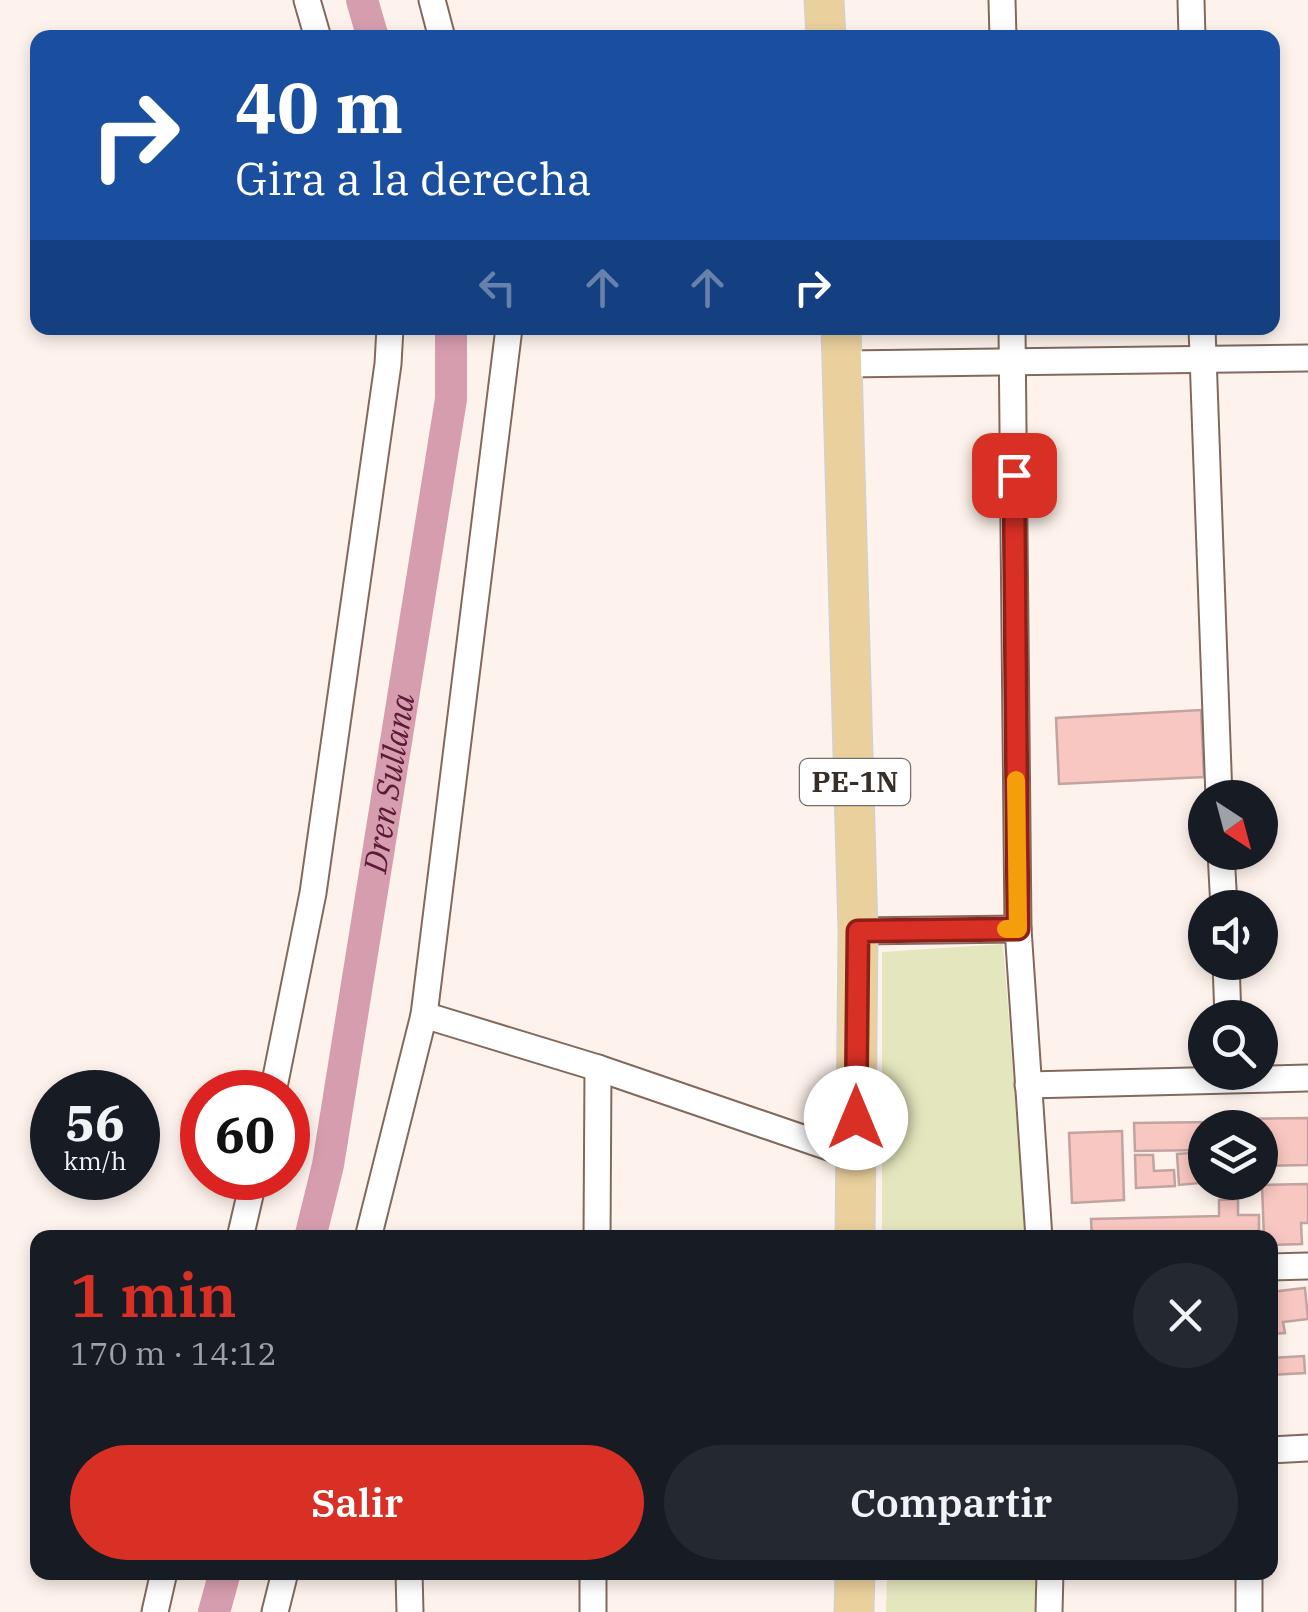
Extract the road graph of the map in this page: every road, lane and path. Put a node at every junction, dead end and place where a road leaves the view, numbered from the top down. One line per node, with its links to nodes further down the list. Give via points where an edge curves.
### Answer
1 (307, 0): 6 (street)
2 (432, 0): 7 (street)
3 (824, 0): 8 (main road)
4 (1002, 0): 9 (street)
5 (1190, 0): 10 (street)
6 (316, 30)
7 (440, 30)
8 (826, 30)
9 (1003, 30)
10 (1192, 30)
11 (390, 335): 24 (street, via 313,893)
12 (508, 335): 22 (street)
13 (1012, 335): 18 (street)
14 (1202, 335): 17 (street)
15 (843, 346): 18 (street); 21 (main road, PE-1N)
16 (1308, 358): 17 (street)
17 (1203, 359): 18 (street); 19 (street)
18 (1013, 362): 20 (street)
19 (1219, 780)
20 (1018, 929): 21 (street); 28 (street)
21 (858, 931): 29 (main road, PE-1N)
22 (424, 1014): 23 (street); 32 (street)
23 (598, 1068): 29 (street); 33 (street)
24 (277, 1070)
25 (1278, 1078): 26 (street)
26 (1308, 1078)
27 (1188, 1079): 28 (street)
28 (1028, 1085): 35 (street)
29 (855, 1156): 34 (main road, PE-1N)
30 (249, 1200): 31 (street)
31 (242, 1230)
32 (370, 1230)
33 (596, 1230)
34 (855, 1230)
35 (1038, 1230)
36 (1308, 1266): 37 (street)
37 (1278, 1267)
38 (1308, 1448): 39 (street)
39 (1278, 1450)
40 (162, 1580): 47 (street)
41 (283, 1580): 48 (street)
42 (409, 1580): 49 (street)
43 (593, 1580): 50 (street)
44 (854, 1580): 51 (main road)
45 (1050, 1580): 52 (street)
46 (1248, 1580): 53 (street)
47 (154, 1612)
48 (276, 1612)
49 (410, 1612)
50 (593, 1612)
51 (854, 1612)
52 (1048, 1612)
53 (1249, 1612)

